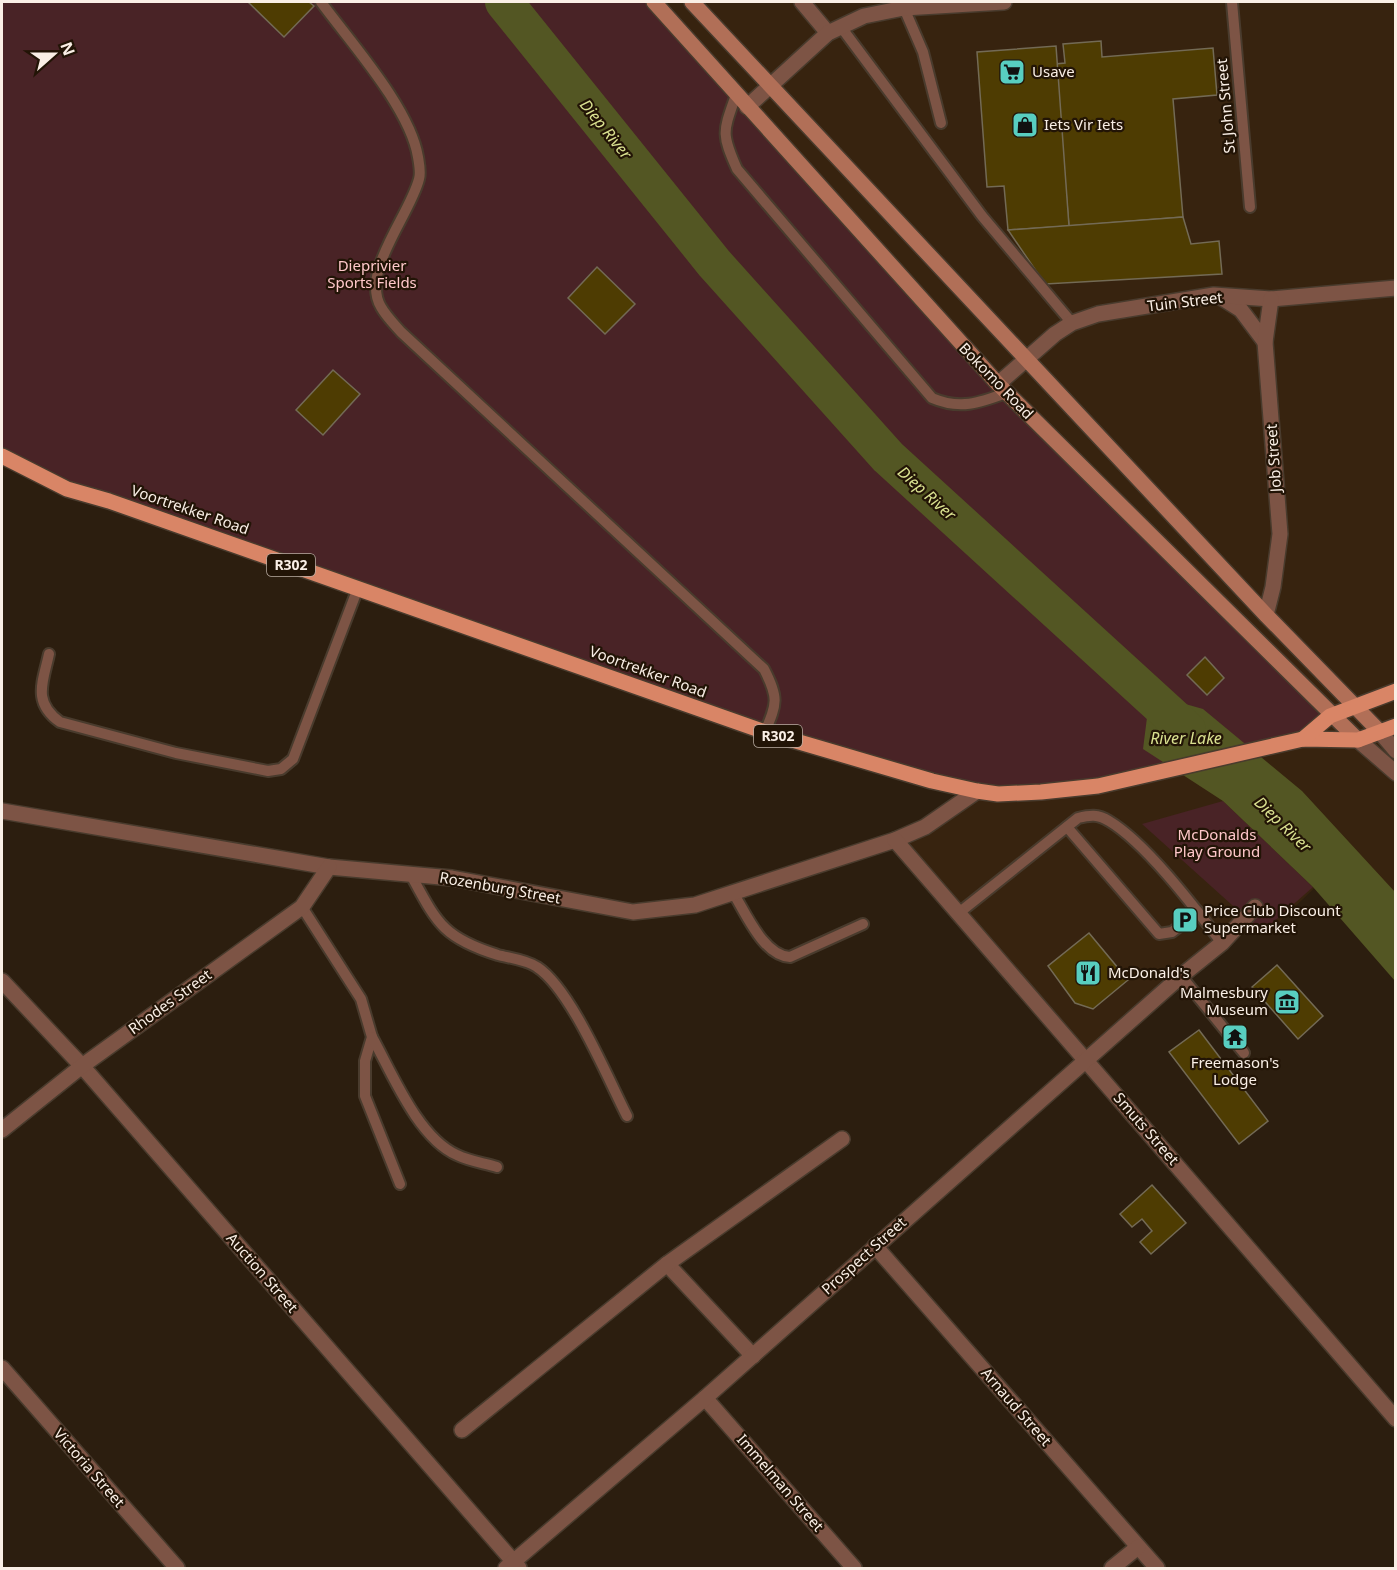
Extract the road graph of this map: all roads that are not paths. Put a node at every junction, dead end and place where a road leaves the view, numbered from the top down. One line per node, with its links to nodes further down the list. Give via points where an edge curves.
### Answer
1 (321, 2): 29 (lane, via 407,118 417,154 420,177 401,224 385,250 375,283 379,306 401,332 764,669 777,703)
2 (654, 2): 10 (main road, Bokomo Road)
3 (692, 2): 9 (main road)
4 (802, 2): 8 (street)
5 (1004, 2): 7 (street)
6 (1232, 2): 13 (lane, St John Street)
7 (904, 8): 8 (street, via 864,16); 12 (lane, via 923,52)
8 (835, 30): 9 (street); 17 (lane)
9 (772, 87): 11 (street); 19 (main road)
10 (736, 95): 11 (main road, Bokomo Road); 20 (lane, via 724,141 737,169 932,398 949,406 958,405)
11 (747, 107): 20 (main road, Bokomo Road)
12 (941, 123)
13 (1250, 207)
14 (1395, 288): 16 (street, Tuin Street)
15 (1214, 295): 16 (street, Tuin Street); 17 (street, Tuin Street, via 1098,314); 18 (street, via 1241,310)
16 (1271, 299): 18 (street, Job Street)
17 (1072, 323): 19 (street, Tuin Street)
18 (1266, 342): 23 (street, Job Street, via 1280,534)
19 (1028, 358): 20 (street, Tuin Street); 23 (main road)
20 (1002, 388): 27 (main road, Bokomo Road)
21 (2, 456): 22 (main road, Voortrekker Road / R302, via 67,489)
22 (358, 588): 24 (lane, via 293,759 281,769 268,771 176,753 60,722 47,713 40,694); 29 (main road, Voortrekker Road / R302)
23 (1266, 615): 26 (main road)
24 (50, 654)
25 (1395, 691): 26 (main road, Voortrekker Road / R302)
26 (1355, 706): 27 (main road, Voortrekker Road / R302); 30 (main road)
27 (1330, 716): 31 (main road, Voortrekker Road / R302); 32 (main road, Bokomo Road)
28 (1395, 726): 30 (main road, Voortrekker Road / R302)
29 (765, 732): 35 (main road, Voortrekker Road / R302)
30 (1380, 732): 32 (main road, Voortrekker Road / R302); 33 (street)
31 (1303, 739): 32 (main road, Voortrekker Road / R302); 35 (main road, Voortrekker Road / R302, via 1068,790 998,794)
32 (1358, 741): 34 (street)
33 (1395, 751)
34 (1395, 773)
35 (977, 791): 38 (street, Rozenburg Street, via 925,827)
36 (2, 811): 39 (street, Rozenburg Street)
37 (1067, 827): 44 (lane); 45 (lane, via 1091,814 1109,821 1131,838); 45 (lane, via 1159,934 1172,932)
38 (895, 840): 41 (street, Rozenburg Street); 44 (street, Smuts Street)
39 (329, 867): 40 (street, Rozenburg Street); 42 (street, Rhodes Street)
40 (411, 875): 41 (street, Rozenburg Street, via 452,878 633,912 695,905); 54 (lane, via 436,921 452,935 472,947 536,966 556,984)
41 (732, 891): 46 (lane, via 765,943 781,957)
42 (302, 907): 50 (lane, via 361,999); 53 (street, Rhodes Street)
43 (1254, 907): 47 (street, Prospect Street)
44 (960, 912): 52 (street, Smuts Street)
45 (1198, 912): 47 (lane)
46 (863, 924)
47 (1222, 943): 48 (street, Prospect Street)
48 (1181, 976): 51 (lane); 52 (street, Prospect Street)
49 (2, 981): 53 (street, Auction Street)
50 (372, 1037): 57 (lane, via 422,1124 438,1143 457,1156); 58 (lane, via 365,1061 365,1096)
51 (1244, 1053)
52 (1086, 1059): 59 (street, Prospect Street); 64 (street, Smuts Street)
53 (82, 1066): 55 (street, Rhodes Street); 67 (street, Auction Street)
54 (627, 1116)
55 (2, 1130)
56 (842, 1139): 60 (street)
57 (497, 1167)
58 (400, 1184)
59 (875, 1246): 61 (street, Prospect Street); 66 (street, Arnaud Street)
60 (667, 1264): 61 (street); 65 (street)
61 (753, 1356): 63 (street, Prospect Street)
62 (2, 1368): 68 (street, Victoria Street)
63 (705, 1398): 67 (street, Prospect Street); 69 (street, Immelman Street)
64 (1395, 1419)
65 (462, 1430)
66 (1138, 1547): 70 (street); 71 (street, Arnaud Street)
67 (513, 1566)
68 (177, 1569)
69 (854, 1569)
70 (1112, 1569)
71 (1156, 1569)

